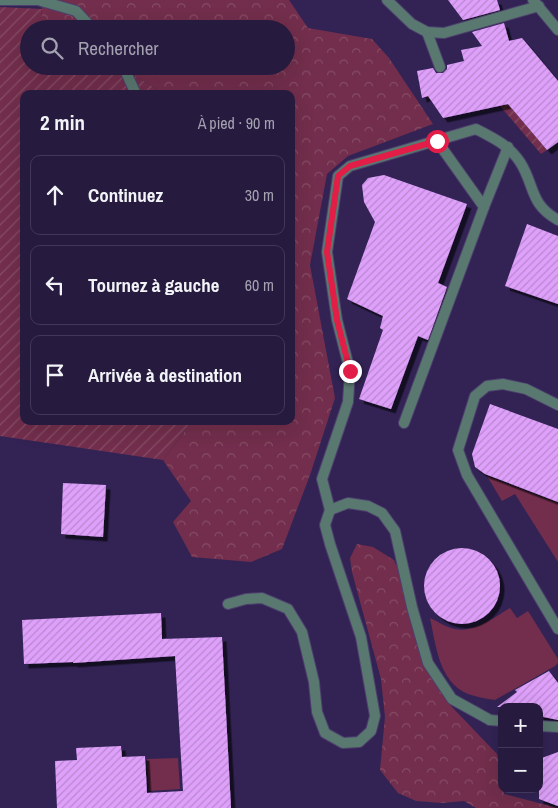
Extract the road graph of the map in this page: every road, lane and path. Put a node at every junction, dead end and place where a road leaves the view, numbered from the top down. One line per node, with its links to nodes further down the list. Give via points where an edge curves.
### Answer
1 (0, 0): 4 (street, via 38,0 76,11)
2 (387, 0): 6 (street, via 412,24)
3 (536, 3): 5 (street); 6 (street, via 444,33)
4 (84, 20)
5 (558, 30)
6 (428, 32): 7 (street)
7 (440, 66)
8 (127, 75): 9 (street)
9 (134, 90)
10 (437, 141): 11 (street, via 476,129); 12 (street); 16 (street, via 350,166 338,176 327,252 337,320 350,371 348,402 322,479)
11 (508, 146): 12 (street); 13 (street, via 521,163 533,195 547,214)
12 (484, 207): 15 (street)
13 (558, 220)
14 (558, 405): 18 (street, via 526,389 503,384 487,386 475,396 458,450 467,475)
15 (404, 423)
16 (330, 510): 17 (street, via 325,525 361,637 375,716 371,731 359,742 343,743 325,733 317,712 314,682 302,632 288,609 262,598); 19 (street, via 348,503 368,506 382,513 395,531 428,664 452,699 490,720)
17 (228, 604)
18 (558, 629)
19 (498, 721)
20 (543, 726): 21 (street)
21 (558, 727)

